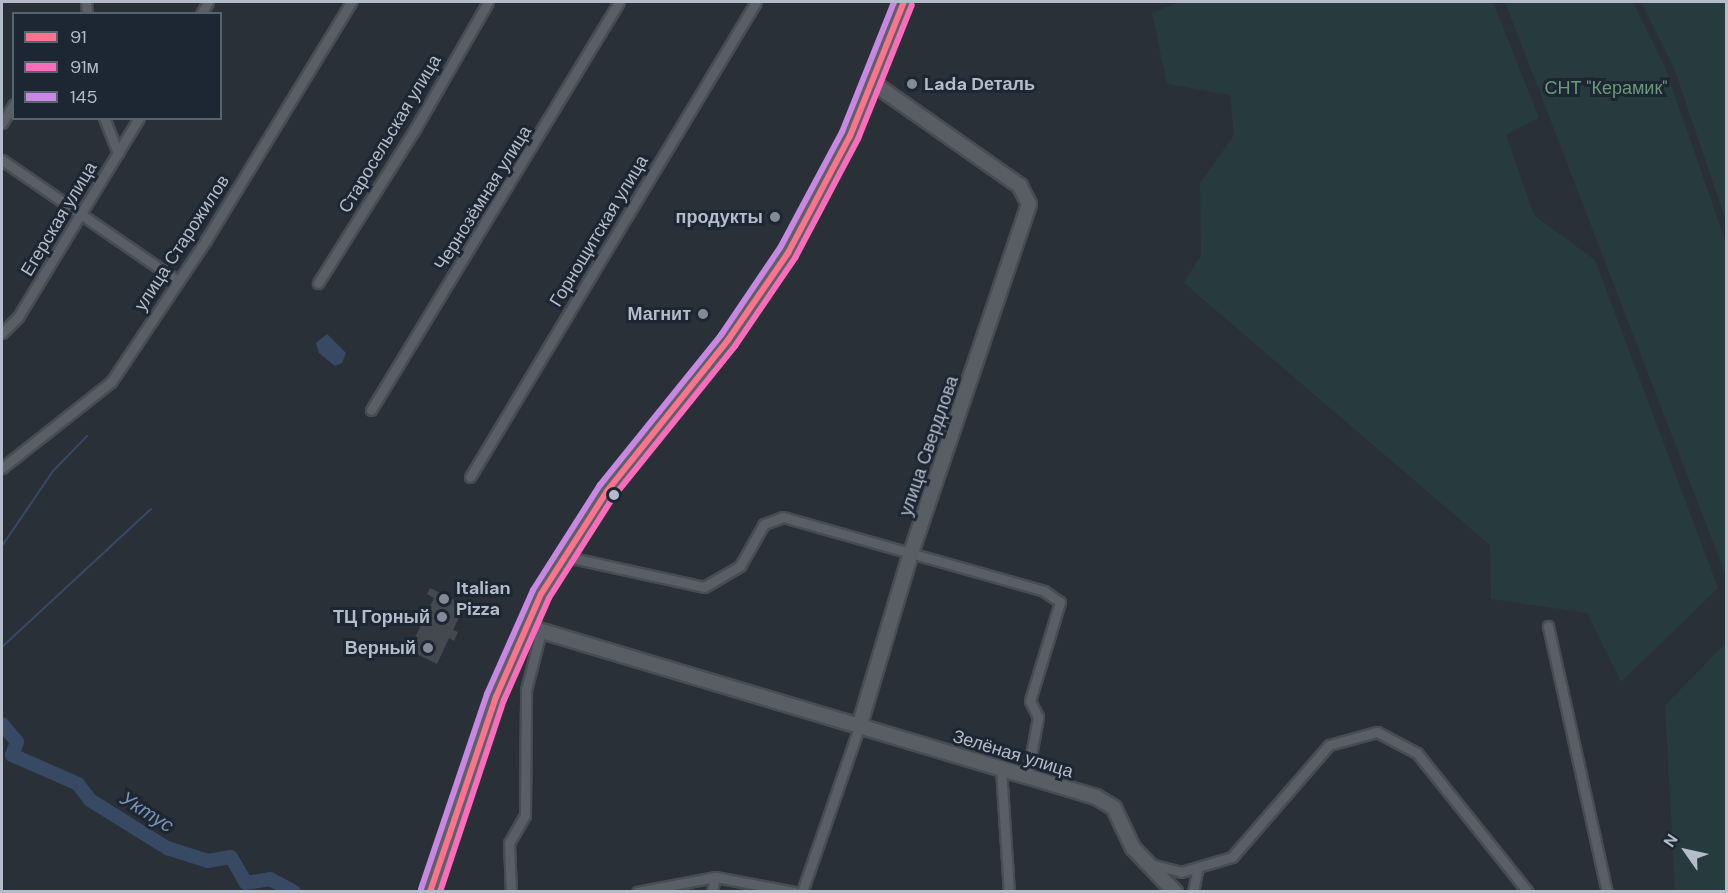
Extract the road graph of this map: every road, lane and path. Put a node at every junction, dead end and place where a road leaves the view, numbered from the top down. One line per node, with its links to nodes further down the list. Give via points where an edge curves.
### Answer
1 (351, 2): 14 (street, улица Старожилов)
2 (488, 2): 15 (street, Старосельская улица, via 415,129)
3 (619, 2): 17 (street, Чернозёмная улица)
4 (756, 2): 19 (street, Горнощитская улица)
5 (904, 2): 6 (main road)
6 (873, 83): 20 (street, улица Свердлова, via 1020,186 1029,199 997,308); 21 (main road, via 850,136 782,261)
7 (12, 107): 10 (street)
8 (105, 120): 11 (street)
9 (138, 120): 11 (street, Егерская улица)
10 (2, 123)
11 (118, 153): 13 (street, Егерская улица)
12 (2, 160): 13 (street)
13 (81, 214): 14 (street); 16 (street, Егерская улица, via 18,317)
14 (178, 281): 18 (street, улица Старожилов, via 111,382)
15 (318, 283)
16 (2, 333)
17 (371, 410)
18 (2, 468)
19 (470, 477)
20 (911, 553): 21 (street, via 783,518 764,525 740,566 704,587); 25 (street, улица Свердлова); 27 (street, via 1044,591 1060,602 1030,701 1038,717)
21 (562, 556): 22 (main road)
22 (525, 626): 24 (street, Зелёная улица); 31 (main road, via 464,785)
23 (1548, 626): 41 (street)
24 (541, 631): 25 (street, Зелёная улица); 32 (street, via 526,690 525,815 509,843)
25 (860, 727): 26 (street, Зелёная улица); 36 (street, улица Свердлова)
26 (1001, 769): 27 (street, Зелёная улица); 37 (street)
27 (1027, 777): 28 (street, Зелёная улица, via 1096,798 1114,808 1133,848)
28 (1150, 864): 29 (street, via 1181,872); 38 (street, Зелёная улица)
29 (1198, 867): 39 (street); 40 (street, via 1232,857 1329,745 1377,732 1417,753)
30 (715, 877): 33 (street); 34 (street); 35 (street)
31 (430, 891)
32 (511, 891)
33 (637, 891)
34 (712, 891)
35 (795, 891)
36 (802, 891)
37 (1009, 891)
38 (1175, 891)
39 (1193, 891)
40 (1528, 891)
41 (1607, 891)

